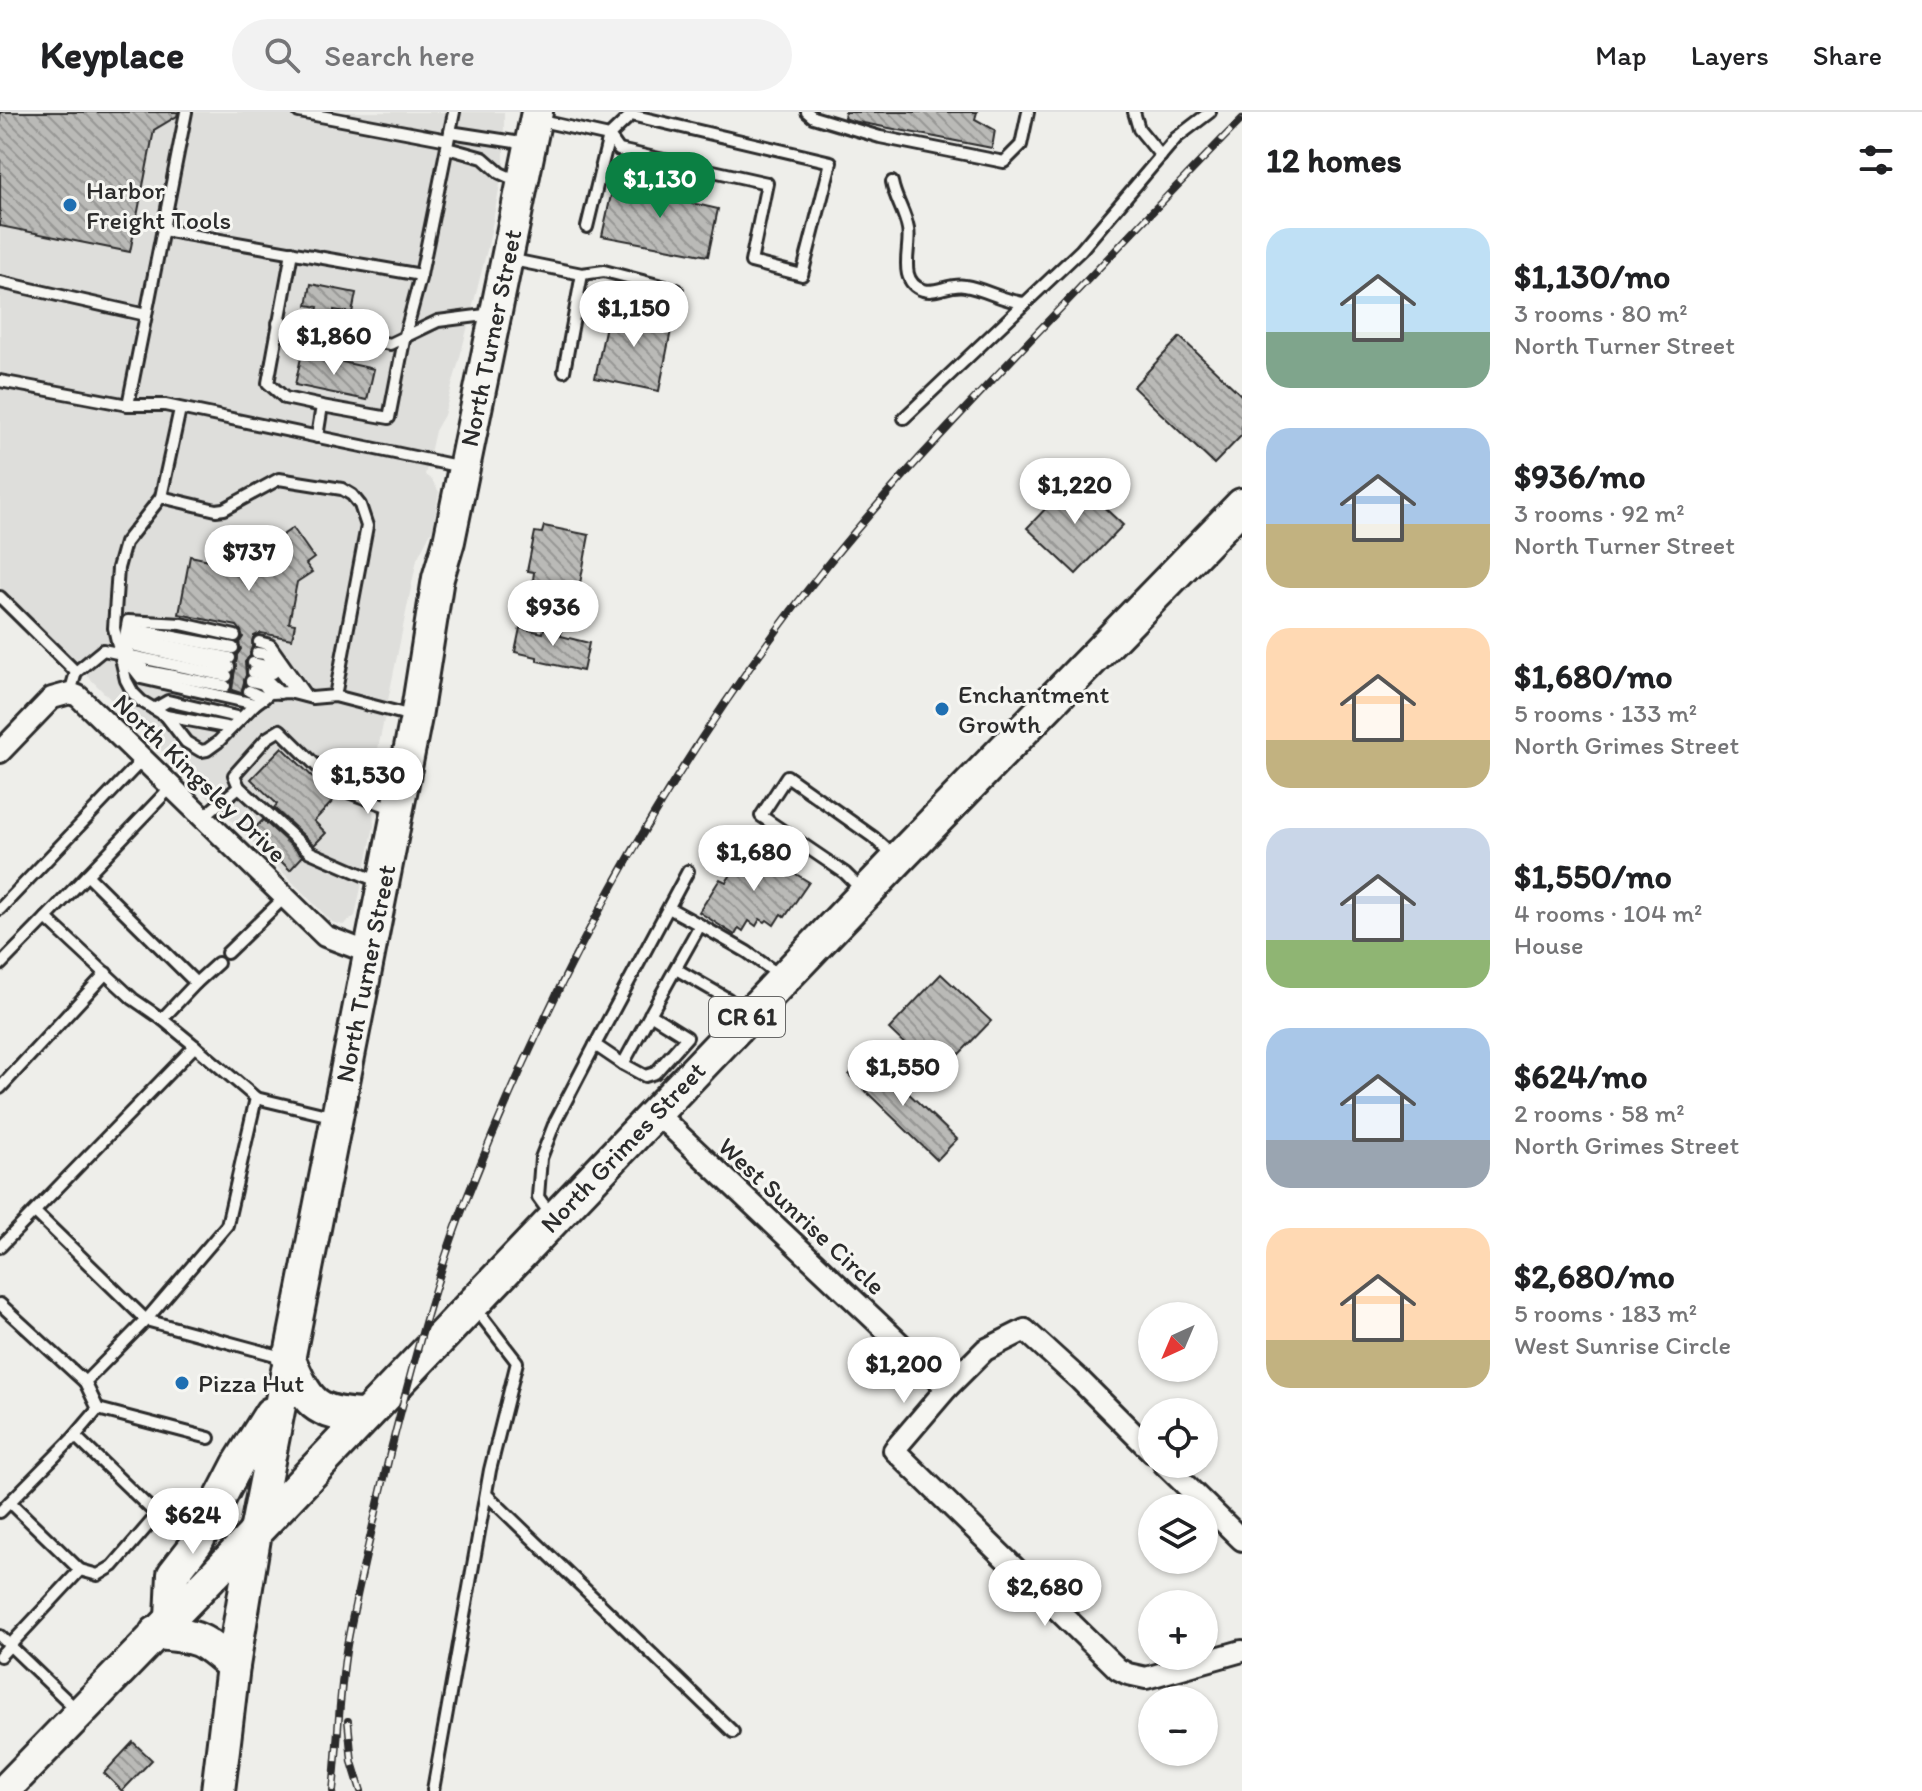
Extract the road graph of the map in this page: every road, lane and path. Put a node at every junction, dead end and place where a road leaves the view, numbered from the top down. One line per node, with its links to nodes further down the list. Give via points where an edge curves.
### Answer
1 (186, 112): 15 (lane)
2 (299, 112): 10 (lane)
3 (454, 112): 10 (lane)
4 (807, 112): 5 (lane, via 880,137 1004,162 1021,145)
5 (1028, 112)
6 (1134, 112): 11 (lane, via 1139,129)
7 (1210, 112): 11 (lane)
8 (534, 125): 9 (lane); 10 (lane); 13 (main road, North Turner Street)
9 (609, 136): 9 (lane, via 619,150 767,183 751,262 802,275 831,162 631,115); 14 (lane)
10 (448, 140): 13 (lane); 19 (lane)
11 (1161, 156): 22 (lane, via 1081,250)
12 (892, 182): 22 (lane, via 909,233 908,271 920,290 965,286)
13 (522, 183): 17 (main road, North Turner Street)
14 (587, 227)
15 (163, 230): 16 (lane); 24 (lane)
16 (292, 252): 19 (lane); 25 (lane)
17 (506, 259): 18 (lane); 23 (main road, North Turner Street)
18 (582, 274): 21 (lane, via 604,271); 27 (lane)
19 (421, 275): 26 (lane)
20 (0, 282): 24 (lane)
21 (677, 290)
22 (1024, 303): 32 (lane)
23 (495, 314): 26 (lane, via 438,321); 34 (main road, North Turner Street)
24 (146, 315): 29 (lane)
25 (278, 323): 26 (lane, via 390,344); 30 (lane, via 268,383 285,398)
26 (405, 335): 30 (lane, via 389,418)
27 (564, 371)
28 (0, 381): 29 (lane)
29 (128, 405): 31 (lane)
30 (322, 406): 33 (lane)
31 (180, 409): 33 (lane); 35 (lane)
32 (904, 418)
33 (317, 437): 34 (lane)
34 (464, 468): 48 (main road, North Turner Street, via 438,578)
35 (161, 497): 39 (lane, via 125,543 118,568 114,628); 45 (lane, via 224,509 279,479 352,495 367,526)
36 (1242, 505): 57 (main road, North Grimes Street / CR 61)
37 (0, 597): 42 (lane)
38 (235, 636): 39 (lane, via 182,624 128,621)
39 (122, 654): 40 (lane, via 147,671); 40 (lane, via 132,645); 40 (lane, via 131,629); 42 (lane, via 103,650); 44 (lane, via 141,678); 46 (lane, via 133,693)
40 (229, 667)
41 (254, 667): 44 (lane); 44 (lane); 44 (lane, via 265,654)
42 (76, 672): 43 (lane)
43 (70, 693): 51 (street, via 52,698); 52 (street, North Kingsley Drive)
44 (280, 696): 45 (lane); 49 (lane)
45 (335, 696): 48 (lane)
46 (154, 709): 47 (lane); 49 (lane, via 168,701)
47 (166, 716): 50 (lane); 50 (lane, via 186,742 201,751)
48 (416, 717): 55 (main road, North Turner Street)
49 (241, 718): 50 (lane)
50 (231, 728)
51 (0, 752)
52 (144, 758): 53 (street, North Kingsley Drive); 64 (lane)
53 (172, 786): 56 (street, North Kingsley Drive); 59 (lane)
54 (239, 787): 55 (lane, via 234,775 280,730 340,789); 56 (lane); 60 (lane, via 310,852)
55 (397, 810): 60 (main road, North Turner Street)
56 (203, 817): 62 (street, North Kingsley Drive)
57 (898, 859): 61 (main road, North Grimes Street / CR 61); 61 (lane, via 787,776 761,816 845,873)
58 (688, 871): 63 (lane)
59 (87, 875): 65 (lane); 74 (lane)
60 (382, 883): 67 (main road, North Turner Street)
61 (865, 893): 73 (main road, North Grimes Street / CR 61)
62 (285, 897): 67 (street, North Kingsley Drive, via 325,936); 68 (lane)
63 (669, 908): 66 (lane); 78 (lane)
64 (0, 909)
65 (46, 918): 70 (lane); 72 (lane)
66 (700, 925): 71 (lane); 73 (lane)
67 (367, 952): 85 (main road, North Turner Street)
68 (227, 953)
69 (218, 963): 74 (lane)
70 (0, 965)
71 (676, 969): 75 (lane); 76 (lane)
72 (106, 973): 77 (lane); 82 (lane)
73 (784, 979): 76 (main road, North Grimes Street / CR 61)
74 (196, 983): 77 (lane)
75 (650, 1014): 80 (lane); 81 (lane)
76 (748, 1017): 80 (main road, North Grimes Street / CR 61)
77 (162, 1019): 79 (lane)
78 (595, 1045): 81 (lane); 87 (lane, via 541,1158 538,1197)
79 (195, 1046): 83 (lane); 86 (lane)
80 (698, 1047): 81 (lane, via 645,1076); 84 (main road, North Grimes Street / CR 61)
81 (623, 1064)
82 (0, 1088)
83 (256, 1098): 85 (lane); 91 (lane, via 227,1225)
84 (656, 1113): 87 (main road, North Grimes Street / CR 61); 94 (street, West Sunrise Circle)
85 (337, 1118): 92 (main road, North Turner Street)
86 (35, 1212): 88 (lane); 91 (lane)
87 (554, 1219): 90 (main road, North Grimes Street / CR 61)
88 (0, 1247)
89 (0, 1304): 93 (lane)
90 (472, 1304): 97 (main road, North Grimes Street / CR 61); 102 (lane, via 517,1362)
91 (146, 1320): 92 (lane); 93 (lane)
92 (288, 1358): 95 (main road, North Turner Street); 97 (main road, via 304,1393 318,1407 337,1415)
93 (85, 1382): 96 (lane)
94 (947, 1388): 100 (street, via 985,1350 1025,1330); 111 (street, via 894,1450 1118,1669 1146,1678)
95 (280, 1398): 105 (main road, North Turner Street); 108 (main road, via 197,1543 173,1574)
96 (98, 1409): 98 (lane); 99 (lane)
97 (365, 1416): 105 (main road, North Grimes Street / CR 61)
98 (75, 1436): 103 (lane); 107 (lane, via 157,1515 113,1566 98,1575)
99 (209, 1438)
100 (1138, 1438)
101 (1178, 1478): 106 (street)
102 (486, 1494): 115 (lane); 117 (lane)
103 (10, 1502): 104 (lane); 107 (lane)
104 (0, 1512)
105 (255, 1532): 108 (main road, North Grimes Street / CR 61); 113 (main road, North Turner Street)
106 (1242, 1540)
107 (80, 1570): 110 (lane)
108 (164, 1626): 113 (main road, via 209,1644); 114 (main road, North Grimes Street / CR 61)
109 (0, 1636): 110 (lane)
110 (10, 1645): 112 (lane); 114 (lane)
111 (1242, 1651)
112 (0, 1656)
113 (233, 1666): 119 (main road, North Turner Street)
114 (80, 1713): 116 (main road, North Grimes Street / CR 61)
115 (733, 1732)
116 (14, 1766): 118 (main road, North Grimes Street / CR 61)
117 (433, 1790)
118 (4, 1791)
119 (218, 1791)

